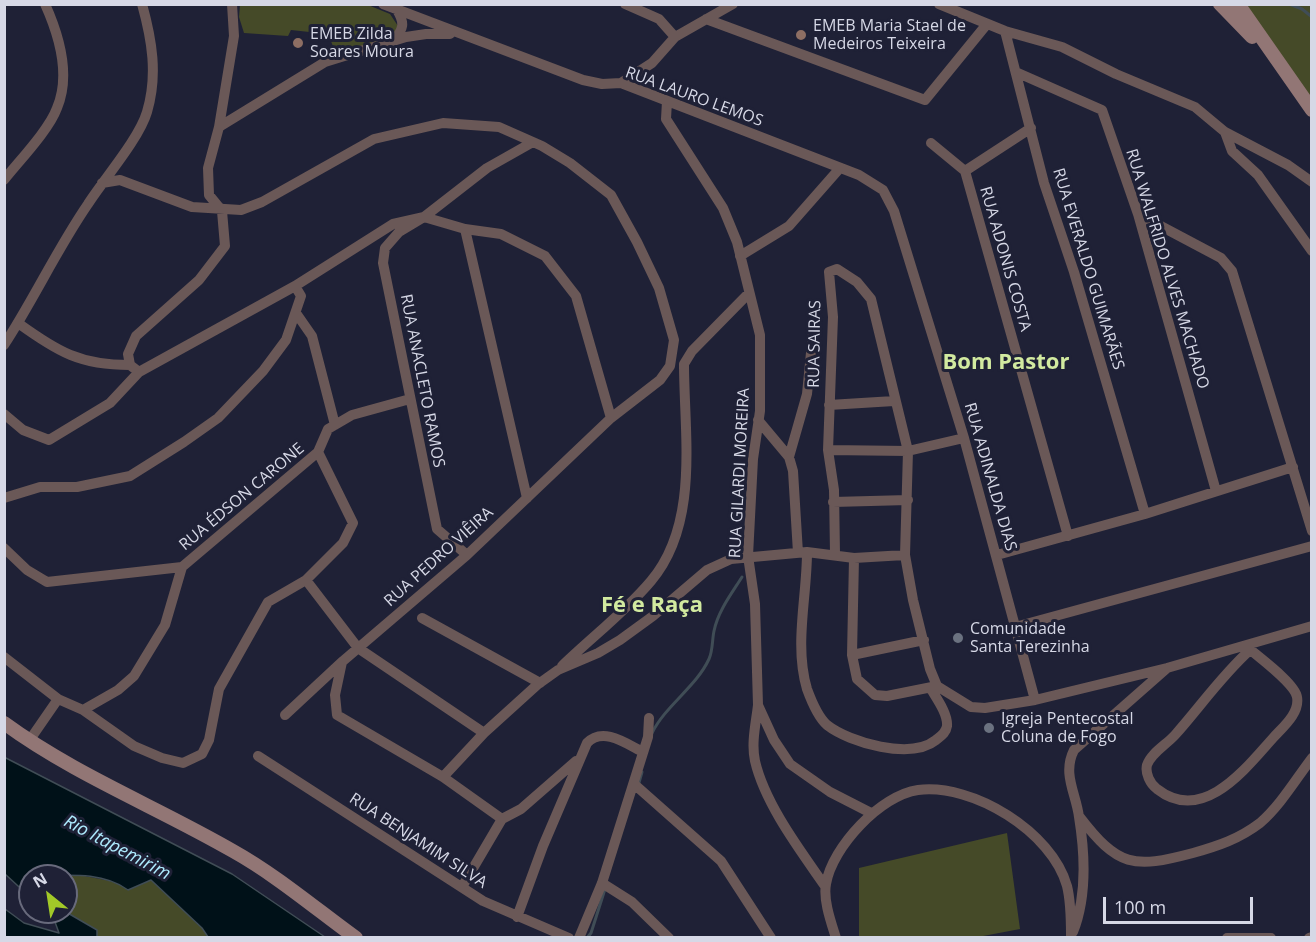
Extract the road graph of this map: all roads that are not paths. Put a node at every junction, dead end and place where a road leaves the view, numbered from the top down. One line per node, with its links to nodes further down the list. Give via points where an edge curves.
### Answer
1 (45, 4): 30 (street, via 64,67 57,108)
2 (142, 4): 32 (street, via 151,36 154,74 147,114)
3 (232, 4): 22 (street, via 234,36)
4 (383, 4): 10 (street, RUA LAURO LEMOS)
5 (625, 4): 15 (street, via 659,19)
6 (733, 4): 11 (street)
7 (939, 4): 12 (street)
8 (1220, 4): 18 (street)
9 (1238, 4): 18 (street)
10 (397, 10): 14 (street, RUA LAURO LEMOS); 16 (street, via 403,30)
11 (706, 19): 12 (street, via 925,100); 15 (street)
12 (987, 24): 13 (street)
13 (1005, 31): 17 (street, RUA EVERALDO GUIMARÃES); 24 (street, via 1062,47 1195,107)
14 (460, 34): 16 (street, via 426,34); 19 (street, RUA LAURO LEMOS, via 583,80)
15 (675, 37): 19 (street, via 652,63)
16 (391, 43): 22 (street, via 325,62)
17 (1018, 73): 23 (street, RUA EVERALDO GUIMARÃES); 34 (street, RUA WALFRIDO ALVES MACHADO, via 1102,110)
18 (1293, 81): 21 (street)
19 (621, 83): 20 (street, RUA LAURO LEMOS)
20 (667, 101): 27 (street, RUA LAURO LEMOS); 38 (street, RUA GILARDI MOREIRA, via 666,119 723,208)
21 (1311, 110)
22 (219, 127): 33 (street, via 208,168 209,195)
23 (1031, 128): 28 (street); 64 (street, RUA EVERALDO GUIMARÃES, via 1044,183)
24 (1225, 132): 31 (street, via 1288,165); 37 (street, via 1232,151 1258,175)
25 (533, 142): 33 (street, RUA PEDRO VIÊIRA, via 499,127 443,123 375,139 261,202 241,210); 35 (street, RUA ANACLETO RAMOS, via 487,168); 50 (street, RUA PEDRO VIÊIRA, via 570,162 611,195 659,288 674,340 670,366 660,380)
26 (931, 143): 28 (street, RUA ADONIS COSTA)
27 (840, 168): 29 (street, RUA LAURO LEMOS); 38 (street, via 789,226)
28 (965, 171): 66 (street, RUA ADONIS COSTA)
29 (859, 175): 53 (street, RUA ADINALDA DIAS, via 883,190 894,211)
30 (4, 180)
31 (1311, 182)
32 (102, 183): 33 (street, RUA PEDRO VIÊIRA, via 120,180 192,207); 42 (street)
33 (222, 211): 45 (street, via 225,246 199,280 136,336 128,354)
34 (1138, 214): 58 (street, via 1221,258 1232,271); 59 (street, RUA WALFRIDO ALVES MACHADO)
35 (424, 218): 36 (street); 39 (street, via 393,224); 46 (street, RUA ANACLETO RAMOS, via 399,232 385,248 383,263)
36 (465, 229): 50 (street, via 501,234 544,256 576,296); 61 (street)
37 (1311, 251)
38 (740, 256): 40 (street, RUA GILARDI MOREIRA)
39 (295, 286): 41 (street, via 301,296); 45 (street)
40 (749, 293): 51 (street, RUA GILARDI MOREIRA, via 760,335); 88 (street, via 684,364 683,512 671,548 653,578 622,613)
41 (296, 313): 52 (street, via 312,336); 60 (street, via 286,340 263,371 218,418 130,476 77,487 40,487)
42 (18, 323): 44 (street); 45 (street, via 80,361)
43 (813, 332): 57 (street, via 807,394)
44 (4, 345)
45 (135, 368): 49 (street, via 110,403 49,440 23,430)
46 (410, 399): 52 (street, via 352,415); 71 (street, RUA ANACLETO RAMOS, via 437,529)
47 (894, 401): 48 (street); 48 (street, RUA SAIRAS, via 872,299 837,269 829,272 833,316); 55 (street, RUA SAIRAS)
48 (829, 405): 54 (street, RUA SAIRAS)
49 (4, 414)
50 (611, 418): 61 (street, RUA PEDRO VIÊIRA)
51 (758, 420): 57 (street); 74 (street, RUA GILARDI MOREIRA)
52 (334, 425): 56 (street, RUA ÉDSON CARONE, via 328,429)
53 (964, 438): 55 (street); 73 (street, RUA ADINALDA DIAS)
54 (828, 450): 55 (street); 63 (street, RUA SAIRAS)
55 (908, 451): 62 (street, RUA SAIRAS)
56 (318, 452): 76 (street, RUA ÉDSON CARONE); 77 (street, via 353,523 343,543)
57 (789, 457): 69 (street)
58 (1293, 467): 59 (street); 65 (street)
59 (1215, 491): 64 (street)
60 (4, 498)
61 (527, 498): 71 (street, RUA PEDRO VIÊIRA)
62 (908, 500): 63 (street); 72 (street, RUA SAIRAS)
63 (833, 502): 70 (street, RUA SAIRAS)
64 (1145, 514): 66 (street)
65 (1311, 531)
66 (1068, 536): 73 (street)
67 (1311, 546): 80 (street)
68 (4, 548): 76 (street, via 47,582)
69 (803, 552): 70 (street); 74 (street); 90 (street, RUA SAIRAS, via 800,658 808,690 827,725 888,748 931,744 945,732 947,724)
70 (835, 554): 75 (street)
71 (467, 555): 82 (street, RUA PEDRO VIÊIRA)
72 (905, 555): 75 (street); 81 (street, RUA SAIRAS)
73 (997, 555): 80 (street, RUA ADINALDA DIAS)
74 (748, 556): 88 (street, via 731,558 707,570 620,640); 93 (street, RUA GILARDI MOREIRA, via 755,604)
75 (854, 558): 84 (street)
76 (182, 567): 94 (street, RUA ÉDSON CARONE, via 165,625 135,676)
77 (306, 580): 82 (street); 94 (street, via 268,602 253,624 219,689 209,740 202,754 183,763 162,758 134,746)
78 (422, 618): 89 (street)
79 (1311, 626): 83 (street)
80 (1015, 627): 92 (street, RUA ADINALDA DIAS)
81 (924, 640): 84 (street); 90 (street, RUA SAIRAS)
82 (358, 648): 86 (street, RUA PEDRO VIÊIRA); 98 (street)
83 (1248, 648): 83 (street, via 1151,758 1146,768 1157,789 1188,800 1209,797 1233,781 1294,713 1296,692); 87 (street)
84 (852, 655): 90 (street, via 857,679 875,695)
85 (4, 657): 91 (street)
86 (343, 661): 95 (street, RUA PEDRO VIÊIRA); 104 (street, via 335,695 337,715)
87 (1167, 668): 92 (street); 107 (street, via 1074,750 1068,761 1068,777)
88 (558, 670): 89 (street)
89 (540, 683): 98 (street)
90 (934, 687): 92 (street, via 971,707)
91 (58, 699): 94 (street); 99 (street)
92 (1035, 700)
93 (758, 705): 106 (street, RUA GILARDI MOREIRA, via 790,764 830,792); 110 (street, via 755,761 785,825)
94 (83, 710)
95 (285, 715)
96 (649, 718): 100 (street)
97 (4, 723): 99 (street)
98 (484, 733): 104 (street)
99 (29, 741): 114 (street, via 234,851)
100 (643, 752): 102 (street, via 615,737 598,737 591,740); 105 (street)
101 (258, 756): 111 (street, RUA BENJAMIM SILVA)
102 (580, 756): 108 (street, via 529,803); 112 (street)
103 (1311, 758): 107 (street, via 1262,821 1238,838 1170,859 1147,864 1128,860 1108,850)
104 (443, 777): 108 (street)
105 (634, 784): 109 (street); 118 (street, via 721,861)
106 (871, 813): 110 (street, via 830,868); 113 (street, via 893,798 919,790 955,793 982,801 1015,819 1055,861 1067,885)
107 (1079, 815): 113 (street, via 1081,908)
108 (502, 819): 111 (street)
109 (602, 883): 116 (street); 117 (street, via 632,902)
110 (825, 886): 119 (street)
111 (462, 887): 112 (street, RUA BENJAMIM SILVA)
112 (517, 917): 115 (street, RUA BENJAMIM SILVA)
113 (1071, 937)
114 (357, 938)
115 (569, 938)
116 (579, 938)
117 (669, 938)
118 (771, 938)
119 (836, 938)
120 (1227, 938): 121 (street)
121 (1271, 938)

